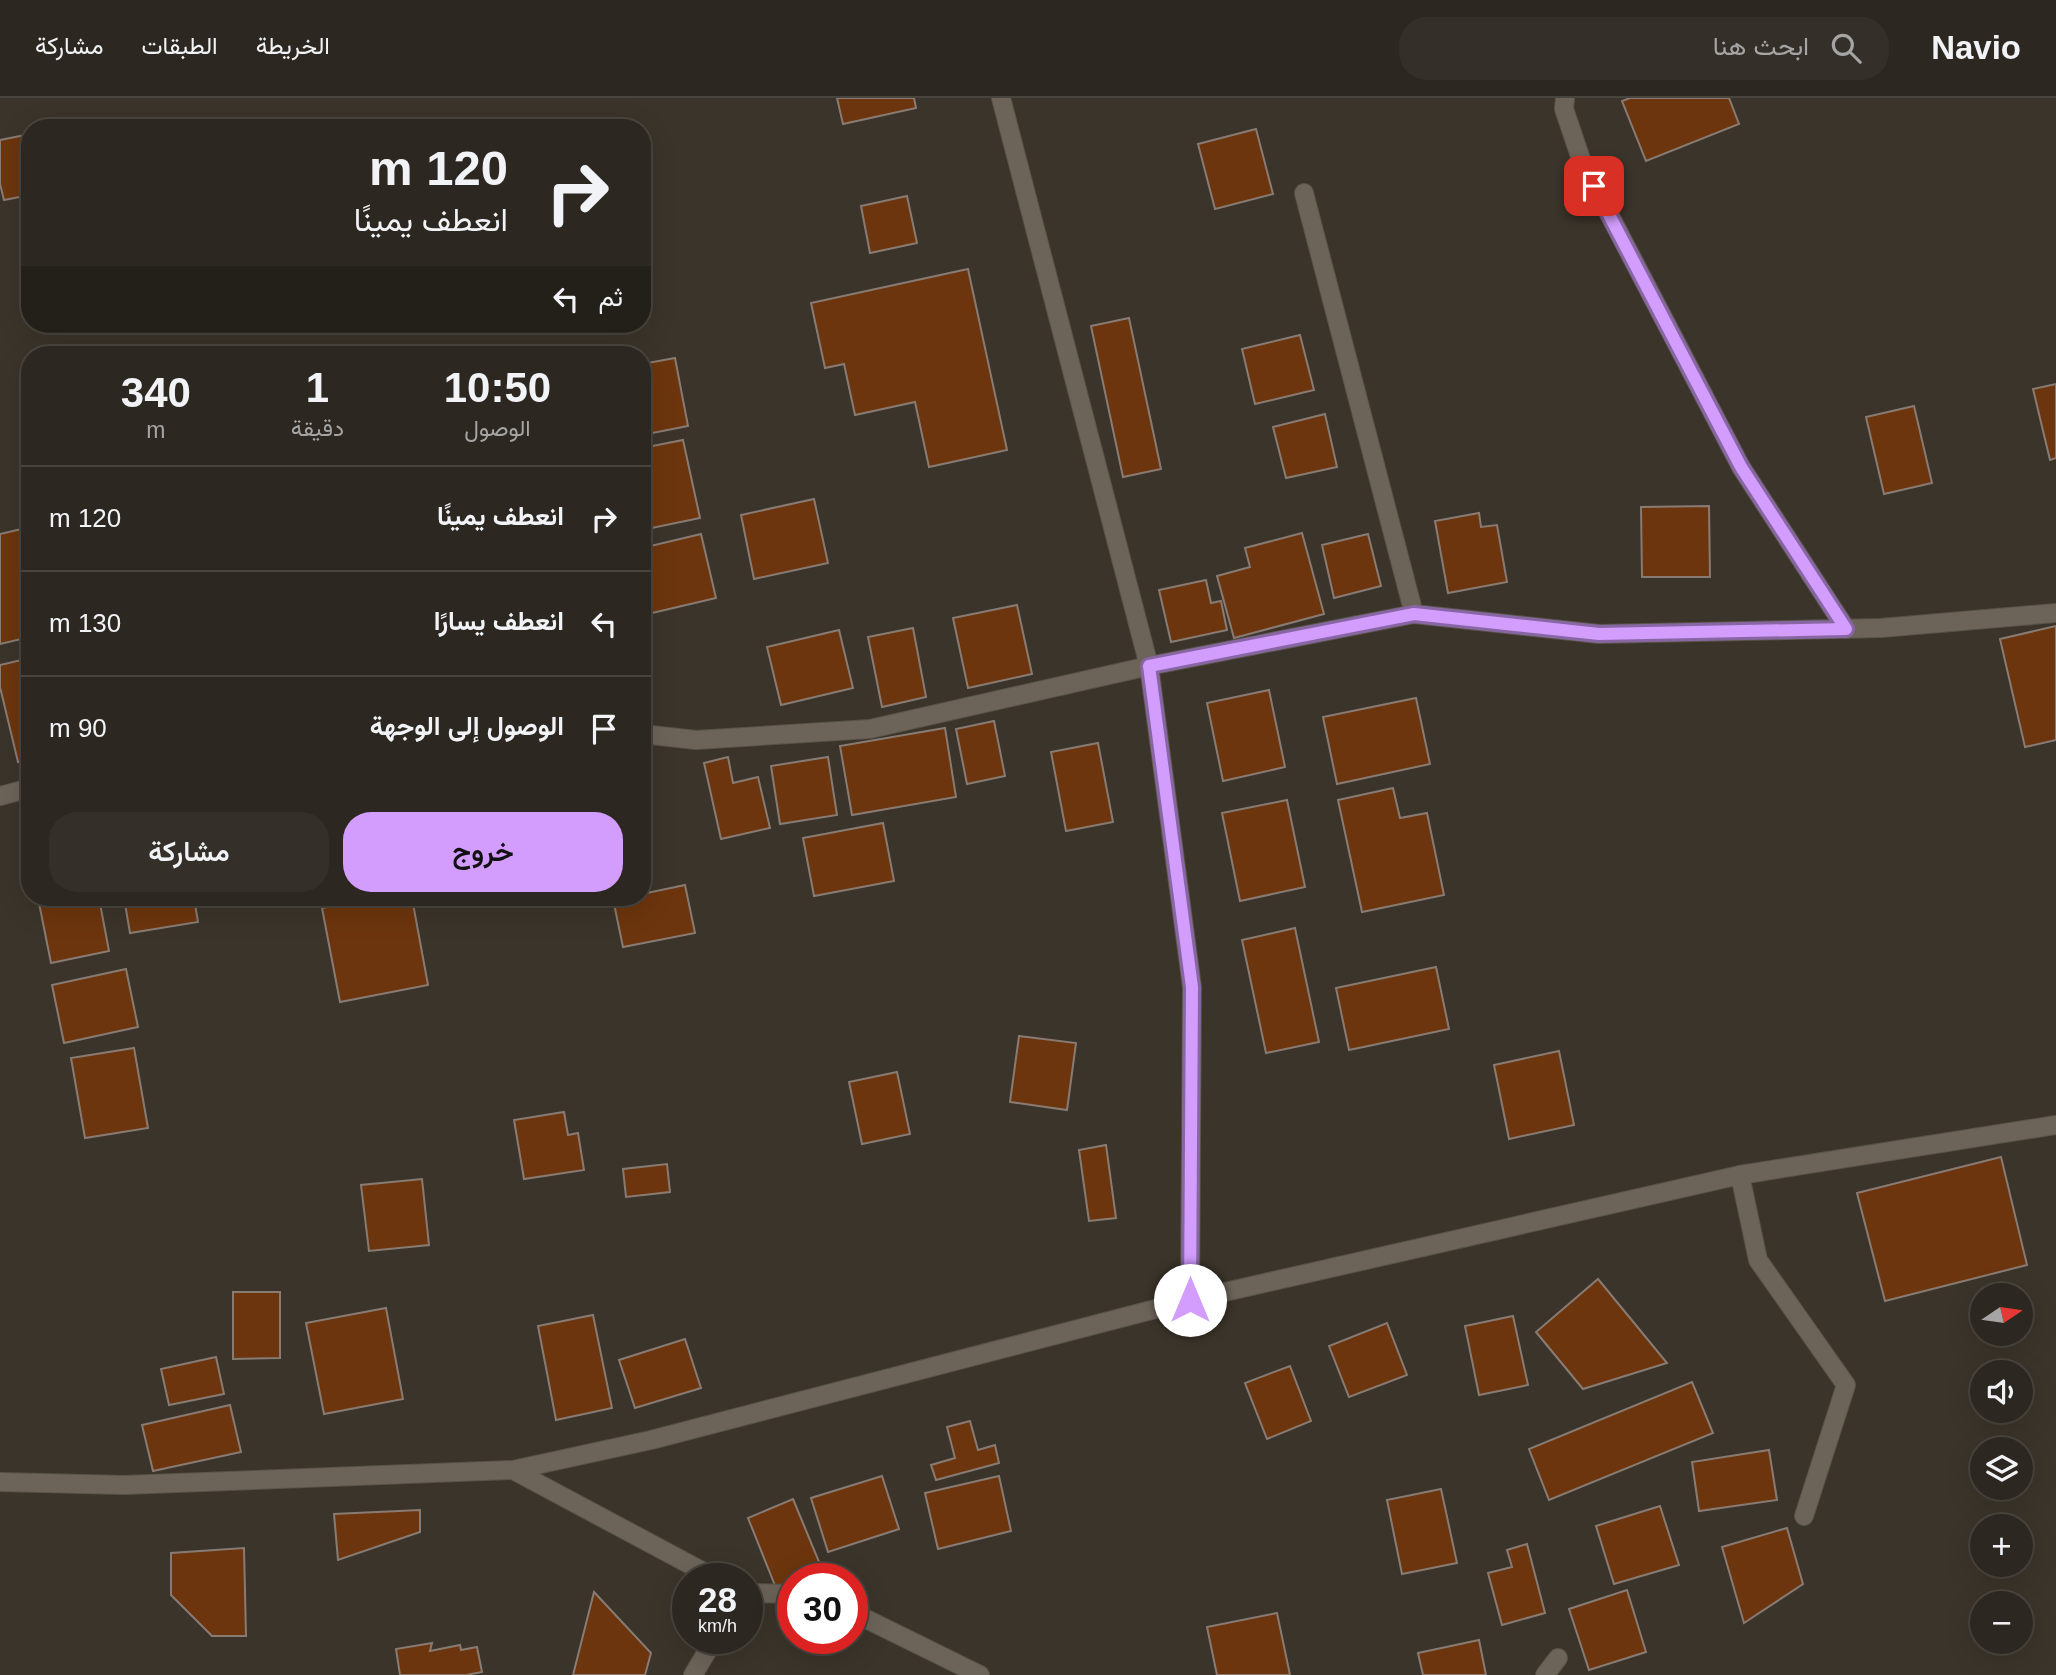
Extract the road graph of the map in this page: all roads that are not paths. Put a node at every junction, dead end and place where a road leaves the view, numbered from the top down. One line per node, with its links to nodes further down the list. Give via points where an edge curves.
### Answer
1 (1001, 98): 7 (street)
2 (1565, 98): 6 (street, via 1564,109 1582,162 1741,467)
3 (1304, 193): 5 (street)
4 (2056, 612): 6 (street)
5 (1414, 614): 6 (street, via 1599,634); 7 (street)
6 (1846, 629)
7 (1149, 666): 8 (street, via 870,729 696,740); 13 (street, via 1192,987)
8 (651, 735)
9 (21, 790): 10 (street)
10 (0, 796)
11 (2056, 1125): 12 (street)
12 (1740, 1175): 13 (street); 16 (street, via 1758,1260 1846,1385)
13 (1190, 1300): 14 (street, via 651,1440)
14 (513, 1470): 15 (street, via 124,1485); 17 (street)
15 (0, 1482)
16 (1804, 1516)
17 (687, 1563)
18 (868, 1620): 22 (street)
19 (705, 1654): 21 (street)
20 (1558, 1658): 23 (street)
21 (693, 1675)
22 (980, 1675)
23 (1545, 1675)

